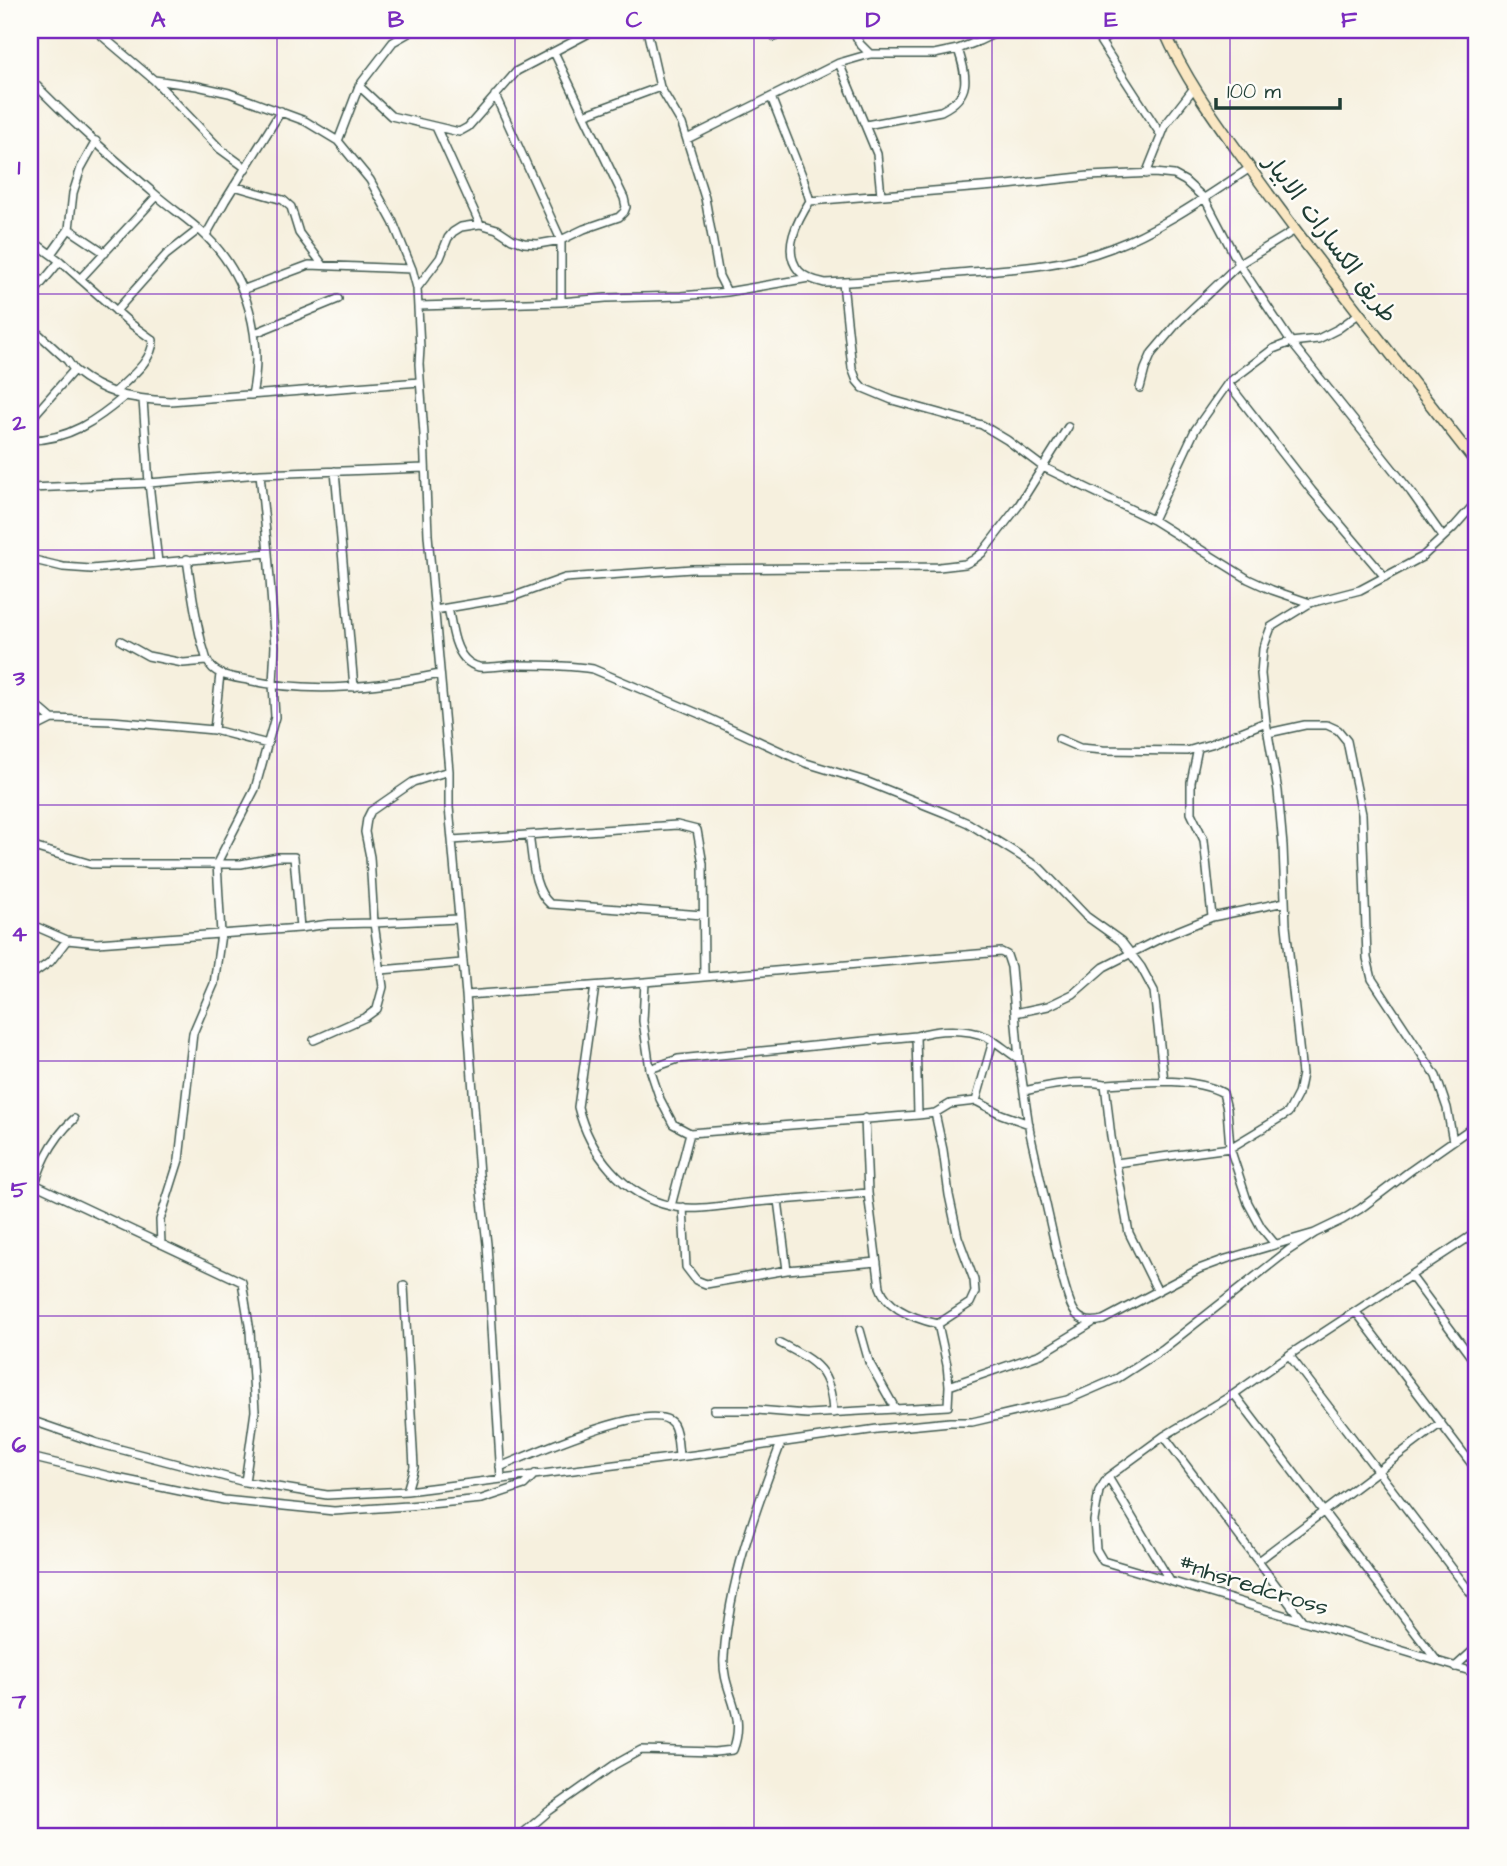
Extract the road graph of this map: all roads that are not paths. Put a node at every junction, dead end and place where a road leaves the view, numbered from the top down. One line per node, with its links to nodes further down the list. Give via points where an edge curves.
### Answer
1 (95, 30): 18 (street)
2 (414, 30): 19 (street, via 393,42)
3 (595, 30): 14 (street)
4 (647, 30): 20 (street)
5 (769, 30): 11 (street)
6 (853, 30): 15 (street)
7 (1002, 30): 13 (street)
8 (1093, 30): 12 (street)
9 (1119, 30): 12 (street)
10 (1164, 30): 21 (street, طريق الكسارات الابيار)
11 (775, 37)
12 (1101, 41): 28 (street)
13 (958, 49): 15 (street, via 934,54); 26 (street, via 965,83 950,107)
14 (554, 51): 22 (street, via 517,71); 25 (street)
15 (870, 54): 16 (street)
16 (839, 63): 23 (street); 26 (street)
17 (30, 79): 30 (street)
18 (154, 80): 24 (street, via 229,93); 32 (street, via 220,149)
19 (359, 86): 27 (street, via 391,116); 31 (street)
20 (660, 87): 25 (street); 29 (street, via 678,114)
21 (1194, 88): 28 (street); 33 (street, طريق الكسارات الابيار)
22 (495, 95): 27 (street, via 464,131); 46 (street)
23 (771, 97): 29 (street); 39 (street)
24 (281, 111): 31 (street); 32 (street)
25 (584, 116): 46 (street, via 626,207 619,217)
26 (866, 125): 37 (street, via 877,154)
27 (436, 127): 40 (street)
28 (1161, 135): 34 (street)
29 (687, 139): 58 (street, via 705,198 719,276)
30 (96, 141): 36 (street); 41 (street, via 81,168)
31 (338, 141): 52 (street, via 369,180 393,222)
32 (246, 168): 35 (street)
33 (1250, 168): 38 (street); 43 (street, طريق الكسارات الابيار)
34 (1146, 174): 37 (street); 38 (street, via 1174,175)
35 (234, 186): 44 (street); 51 (street, via 283,200 291,207 299,233)
36 (157, 195): 42 (street); 47 (street)
37 (881, 195): 39 (street)
38 (1205, 198): 50 (street); 55 (street, via 1138,237 1068,262)
39 (810, 201): 53 (street, via 791,243 798,271)
40 (480, 224): 46 (street, via 524,243); 56 (street, via 453,232)
41 (69, 229): 47 (street); 48 (street)
42 (198, 230): 44 (street); 63 (street, via 171,249)
43 (1294, 230): 50 (street); 64 (street, طريق الكسارات الابيار)
44 (206, 235): 57 (street)
45 (30, 239): 48 (street)
46 (561, 240): 61 (street)
47 (105, 253): 54 (street)
48 (51, 254): 49 (street)
49 (60, 261): 54 (street); 59 (street)
50 (1239, 264): 67 (street); 71 (street, via 1167,334 1152,353)
51 (323, 265): 52 (street); 57 (street, via 309,265)
52 (412, 270): 56 (street)
53 (809, 278): 55 (street); 58 (street)
54 (80, 279): 63 (street)
55 (843, 283): 80 (street, via 852,368 863,388 982,425)
56 (417, 288): 62 (street)
57 (242, 290): 66 (street)
58 (727, 292): 61 (street)
59 (30, 297)
60 (338, 299): 66 (street)
61 (561, 302): 62 (street)
62 (418, 306): 69 (street)
63 (116, 311): 72 (street, via 154,343 149,356)
64 (1360, 313): 67 (street, via 1318,339); 79 (street, طريق الكسارات الابيار)
65 (30, 326): 68 (street)
66 (255, 333): 73 (street)
67 (1291, 342): 70 (street, via 1273,349); 88 (street)
68 (74, 370): 72 (street); 76 (street)
69 (420, 382): 73 (street); 81 (street)
70 (1228, 383): 87 (street, via 1195,430); 93 (street)
71 (1140, 388)
72 (114, 393): 74 (street)
73 (252, 395): 75 (street)
74 (125, 396): 75 (street); 78 (street, via 80,428 59,437)
75 (143, 400): 84 (street)
76 (30, 420)
77 (1068, 427): 80 (street)
78 (30, 440)
79 (1477, 464)
80 (1043, 467): 87 (street); 95 (street, via 982,553 965,564 692,569 565,578 512,597)
81 (425, 468): 82 (street); 96 (street)
82 (335, 471): 83 (street); 102 (street)
83 (260, 474): 84 (street); 89 (street)
84 (149, 483): 85 (street); 92 (street)
85 (30, 488)
86 (1477, 501): 88 (street)
87 (1153, 520): 94 (street, via 1248,579)
88 (1443, 537): 93 (street, via 1422,557)
89 (268, 553): 91 (street); 101 (street)
90 (30, 559): 92 (street, via 91,569)
91 (187, 559): 92 (street); 98 (street)
92 (158, 562)
93 (1385, 577): 94 (street, via 1360,590)
94 (1311, 603): 105 (street, via 1271,627 1261,674)
95 (448, 608): 96 (street); 126 (street, via 456,642 467,661 476,666 593,669 806,763 865,781 968,823 1040,868 1086,916)
96 (435, 610): 100 (street)
97 (121, 641): 98 (street, via 148,656 183,663)
98 (207, 661): 99 (street)
99 (220, 674): 101 (street); 107 (street)
100 (440, 674): 102 (street); 112 (street)
101 (273, 684): 102 (street); 110 (street, via 275,717)
102 (354, 687)
103 (30, 701): 104 (street)
104 (52, 719): 106 (street); 107 (street)
105 (1266, 722): 108 (street); 111 (street)
106 (30, 730)
107 (214, 730): 110 (street)
108 (1268, 733): 117 (street, via 1278,791); 151 (street, via 1327,725 1347,741 1362,814 1367,958 1372,979 1436,1076)
109 (1059, 739): 111 (street, via 1080,748 1103,750)
110 (268, 744): 116 (street, via 255,789)
111 (1198, 748): 119 (street, via 1191,813 1205,840)
112 (449, 771): 114 (street); 121 (street, via 412,782 371,811 365,832)
113 (529, 835): 114 (street); 118 (street, via 538,889 550,904); 118 (street, via 677,825 697,830 703,863)
114 (452, 840): 120 (street)
115 (30, 846): 116 (street, via 91,864)
116 (217, 863): 123 (street, via 294,857); 124 (street)
117 (1285, 902): 119 (street); 152 (street, via 1302,1074 1298,1094 1288,1112)
118 (703, 915): 130 (street)
119 (1212, 917): 126 (street)
120 (458, 919): 121 (street); 127 (street)
121 (374, 923): 123 (street); 128 (street)
122 (30, 924): 125 (street)
123 (300, 928): 124 (street)
124 (220, 934): 125 (street, via 97,943); 162 (street, via 215,984 193,1033 179,1160 160,1220)
125 (67, 940): 129 (street, via 50,962)
126 (1132, 953): 134 (street, via 1048,1006); 140 (street, via 1154,991)
127 (462, 963): 128 (street); 133 (street)
128 (381, 970): 136 (street, via 383,988 377,1009)
129 (30, 976)
130 (704, 977): 131 (street); 134 (street, via 1001,952 1011,967)
131 (645, 982): 132 (street); 139 (street, via 643,1021)
132 (595, 986): 133 (street); 158 (street, via 579,1091 582,1123 590,1143 612,1172 643,1196)
133 (466, 995): 189 (street)
134 (1015, 1013): 138 (street)
135 (916, 1036): 137 (street, via 950,1031); 139 (street, via 678,1059); 145 (street)
136 (314, 1040)
137 (993, 1041): 138 (street); 143 (street)
138 (1019, 1059): 142 (street)
139 (650, 1069): 150 (street, via 673,1124)
140 (1164, 1081): 141 (street); 152 (street, via 1212,1087 1223,1093)
141 (1105, 1084): 142 (street, via 1060,1083); 153 (street)
142 (1024, 1091): 148 (street)
143 (976, 1101): 144 (street, via 950,1104); 148 (street)
144 (935, 1113): 145 (street); 171 (street, via 958,1237 975,1292 970,1303)
145 (918, 1115): 146 (street)
146 (865, 1118): 150 (street); 155 (street)
147 (74, 1119): 154 (street, via 50,1146)
148 (1029, 1124): 170 (street, via 1070,1303 1077,1315)
149 (1477, 1124): 151 (street)
150 (690, 1133): 158 (street)
151 (1453, 1141): 160 (street, via 1360,1209)
152 (1230, 1148): 153 (street); 163 (street, via 1248,1203)
153 (1116, 1163): 168 (street, via 1129,1233)
154 (32, 1183): 157 (street); 162 (street)
155 (868, 1193): 156 (street); 164 (street)
156 (778, 1200): 159 (street); 165 (street)
157 (30, 1201)
158 (671, 1206): 159 (street)
159 (683, 1207): 165 (street, via 686,1266 696,1280 706,1284)
160 (1315, 1233): 163 (street); 183 (street, via 1163,1349 1118,1377 1067,1400 972,1422)
161 (1477, 1233): 166 (street)
162 (161, 1244): 195 (street, via 242,1282 255,1411)
163 (1275, 1244): 168 (street, via 1199,1269)
164 (877, 1262): 165 (street); 171 (street, via 883,1297 913,1317)
165 (787, 1270)
166 (1411, 1276): 169 (street); 175 (street)
167 (404, 1286): 196 (street, via 414,1466)
168 (1157, 1290): 170 (street)
169 (1356, 1312): 174 (street); 184 (street)
170 (1092, 1323): 176 (street, via 1041,1354)
171 (938, 1324): 176 (street)
172 (860, 1330): 180 (street, via 869,1362)
173 (780, 1343): 181 (street, via 822,1371 832,1392)
174 (1289, 1355): 177 (street); 190 (street)
175 (1477, 1365)
176 (949, 1386): 178 (street)
177 (1234, 1394): 185 (street); 197 (street)
178 (948, 1406): 180 (street); 183 (street)
179 (714, 1410): 181 (street)
180 (896, 1410): 181 (street)
181 (833, 1413)
182 (30, 1420): 195 (street, via 97,1443)
183 (950, 1422): 186 (street)
184 (1441, 1423): 190 (street); 191 (street)
185 (1164, 1436): 193 (street); 198 (street)
186 (782, 1443): 187 (street); 206 (street, via 732,1592 723,1657 724,1679 738,1715 733,1750 641,1750 549,1811)
187 (679, 1456): 189 (street, via 673,1424 662,1416 648,1416 622,1421); 192 (street)
188 (30, 1457): 192 (street, via 224,1500 334,1511 482,1499 524,1485)
189 (500, 1467): 194 (street)
190 (1378, 1470): 197 (street); 200 (street)
191 (1477, 1471)
192 (535, 1474): 194 (street)
193 (1108, 1476): 199 (street); 199 (street, #nhsredcross, via 1099,1492 1094,1521 1096,1549 1103,1561)
194 (501, 1478): 196 (street)
195 (245, 1482): 196 (street, via 327,1495)
196 (407, 1490)
197 (1323, 1511): 198 (street); 203 (street)
198 (1258, 1561): 201 (street)
199 (1170, 1581): 201 (street, #nhsredcross)
200 (1477, 1601)
201 (1302, 1620): 203 (street, #nhsredcross)
202 (1477, 1647): 204 (street)
203 (1438, 1662): 204 (street, #nhsredcross)
204 (1455, 1667): 205 (street, #nhsredcross)
205 (1477, 1673)
206 (520, 1836)

